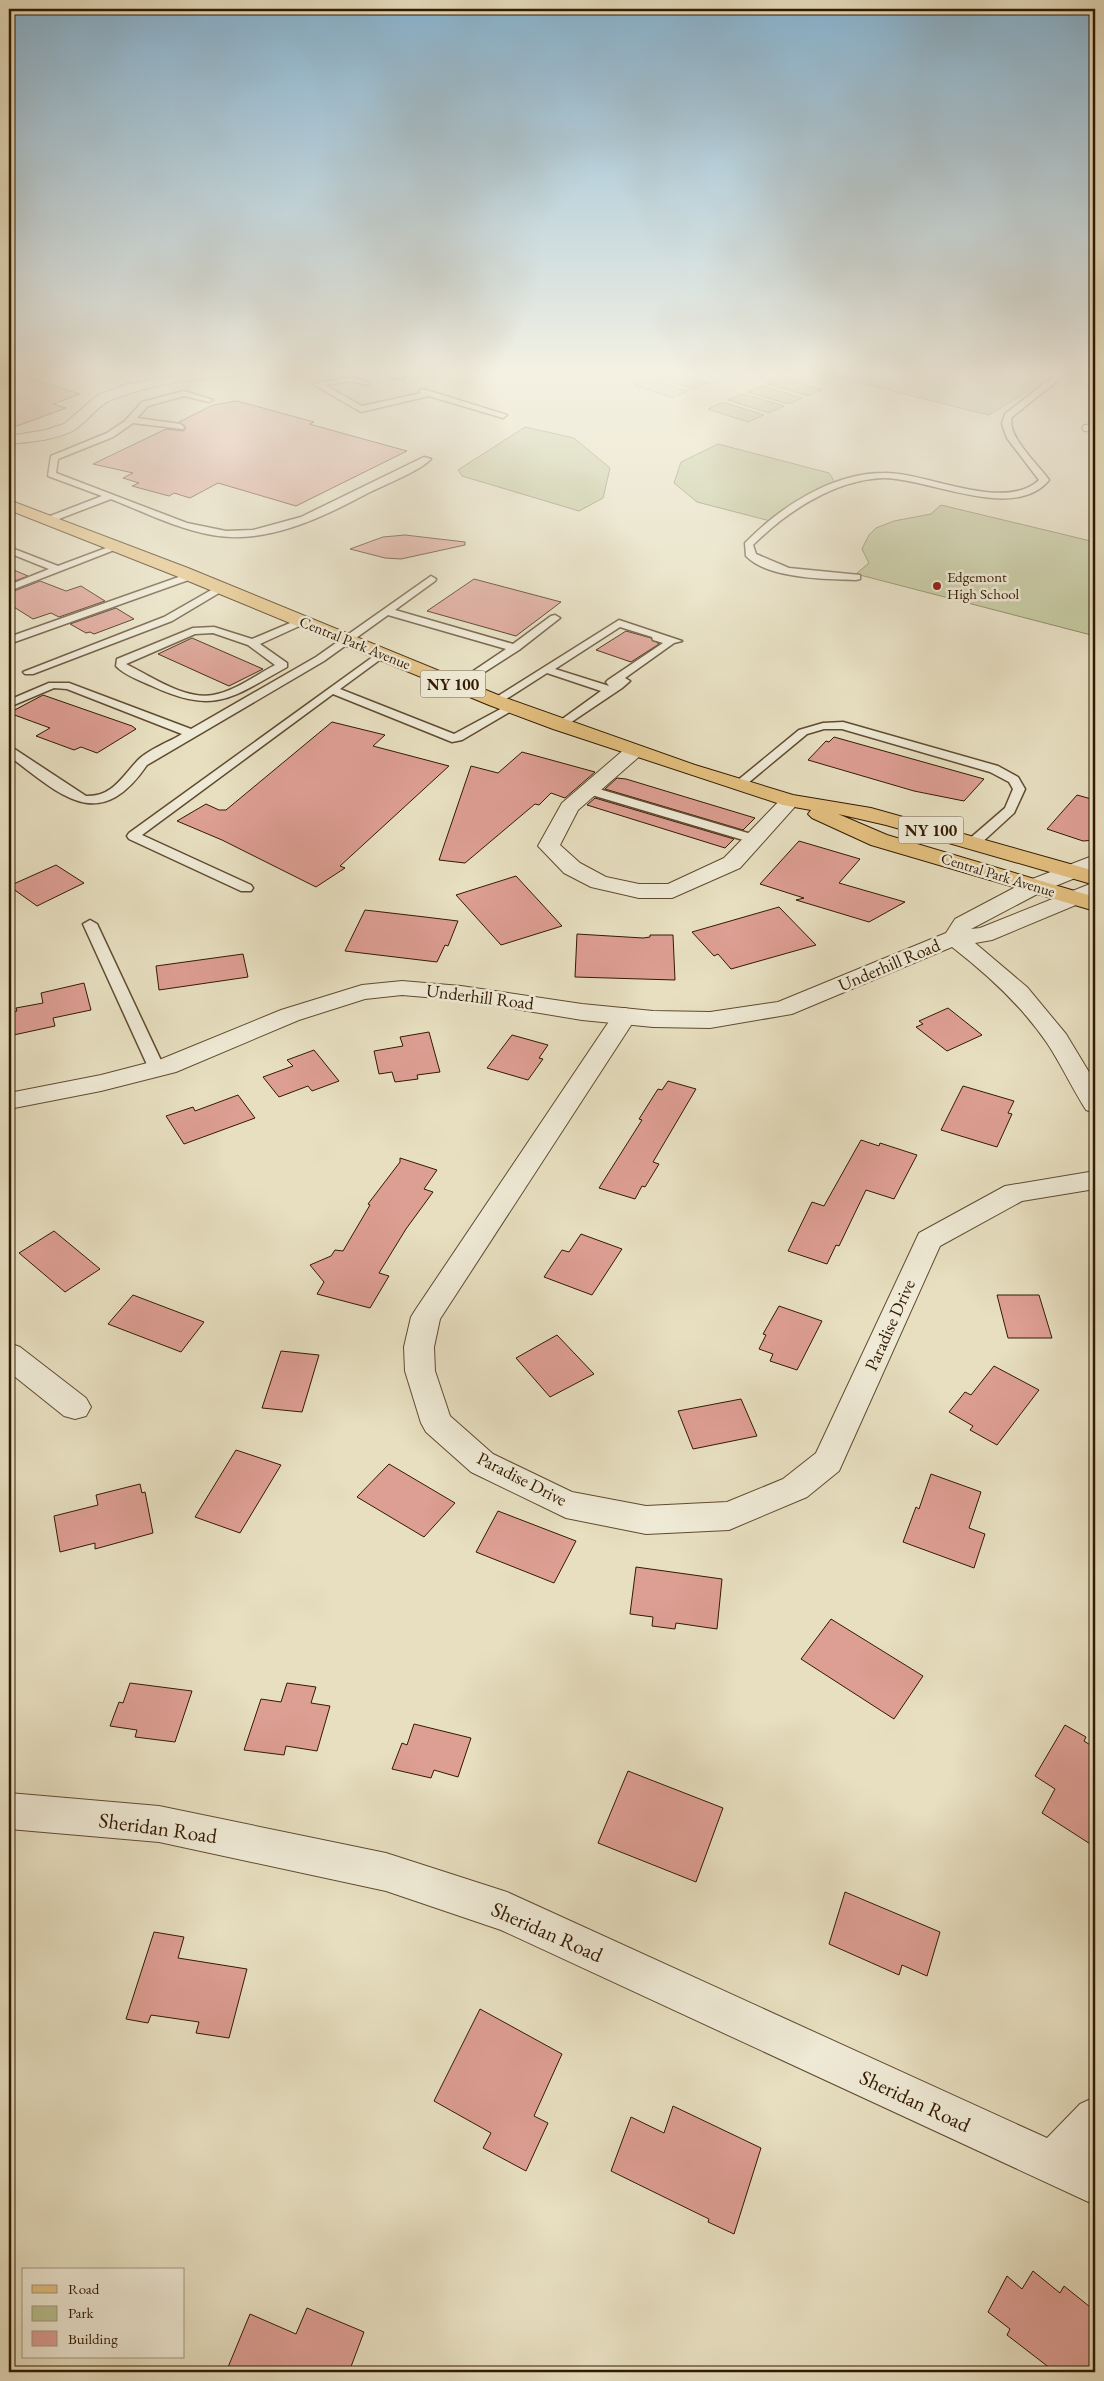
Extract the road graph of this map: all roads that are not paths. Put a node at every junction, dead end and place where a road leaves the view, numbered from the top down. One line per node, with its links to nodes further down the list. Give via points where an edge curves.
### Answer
1 (68, 480): 6 (lane)
2 (384, 480): 6 (lane, via 333,508 262,532 225,534 193,527)
3 (859, 480): 13 (lane, via 838,485 812,497 761,531 748,545 751,556 765,565 791,571)
4 (913, 480): 5 (lane, via 944,489 987,494 1025,492)
5 (1044, 480)
6 (111, 496): 8 (lane)
7 (9, 505): 8 (main road, Central Park Avenue / NY 100)
8 (48, 520): 9 (main road, Central Park Avenue / NY 100)
9 (117, 547): 11 (lane); 12 (main road, Central Park Avenue / NY 100)
10 (9, 550): 11 (lane)
11 (57, 569): 15 (lane)
12 (190, 576): 16 (main road, Central Park Avenue / NY 100); 21 (lane)
13 (856, 577)
14 (431, 579): 17 (lane)
15 (9, 588)
16 (220, 588): 19 (main road, Central Park Avenue / NY 100); 26 (lane, via 168,619)
17 (386, 611): 20 (lane); 23 (lane)
18 (556, 618): 23 (lane)
19 (302, 622): 20 (main road, Central Park Avenue / NY 100); 22 (lane)
20 (346, 639): 24 (main road, Central Park Avenue / NY 100); 33 (lane, via 320,658)
21 (9, 641)
22 (252, 643): 22 (lane, via 214,630 193,630 122,661 121,666 192,698 211,700 283,665)
23 (515, 648): 27 (lane)
24 (381, 654): 27 (main road, Central Park Avenue / NY 100); 29 (lane)
25 (548, 670): 28 (lane); 28 (lane, via 621,629 667,641 669,644 612,682); 31 (lane)
26 (29, 672)
27 (458, 686): 31 (main road, Central Park Avenue / NY 100)
28 (614, 689): 32 (lane)
29 (332, 690): 31 (lane, via 452,738 458,738); 45 (lane, via 133,836)
30 (9, 704): 33 (lane, via 53,685 69,686)
31 (504, 704): 32 (main road, Central Park Avenue / NY 100)
32 (560, 725): 34 (main road, Central Park Avenue / NY 100)
33 (192, 734): 35 (lane, via 142,762 131,781 101,800 82,800)
34 (634, 751): 36 (main road, Central Park Avenue / NY 100); 37 (street)
35 (9, 752)
36 (738, 785): 38 (main road, Central Park Avenue / NY 100); 40 (lane, via 802,732 843,725 994,769 1014,780 1019,789 1010,810)
37 (589, 790): 39 (lane); 39 (street, via 569,807 549,846 572,868 598,882 639,891 672,890 732,863)
38 (790, 801): 39 (street); 40 (main road, Central Park Avenue / NY 100, via 864,812); 44 (main road, Central Park Avenue / NY 100, via 879,840)
39 (754, 839)
40 (973, 842): 42 (main road, Central Park Avenue / NY 100)
41 (1095, 862): 42 (street, Underhill Road)
42 (1069, 871): 43 (main road, Central Park Avenue / NY 100); 44 (street, Underhill Road)
43 (1095, 878)
44 (1035, 886): 47 (main road, Central Park Avenue / NY 100); 49 (street, Underhill Road, via 963,924)
45 (246, 888)
46 (1095, 889): 47 (street, Underhill Road)
47 (1085, 901): 49 (street, Underhill Road, via 984,936)
48 (90, 924): 51 (lane)
49 (954, 938): 50 (street, Underhill Road, via 783,1009 710,1020); 53 (street, via 988,963 1052,1031)
50 (625, 1016): 51 (street, Underhill Road, via 461,993 402,988 362,992 290,1015); 54 (street, Paradise Drive, via 426,1317 419,1347 420,1371 437,1422 482,1463 566,1504 646,1520 729,1516 795,1488 828,1462 929,1240 1015,1193)
51 (157, 1069): 52 (street, Underhill Road)
52 (9, 1102)
53 (1095, 1104)
54 (1095, 1180)
55 (9, 1355): 56 (street)
56 (75, 1406)
57 (9, 1810): 59 (street, Sheridan Road, via 159,1824 386,1872 507,1912)
58 (1095, 2119): 59 (street)
59 (1052, 2164): 60 (street, Sheridan Road)
60 (1095, 2183)

